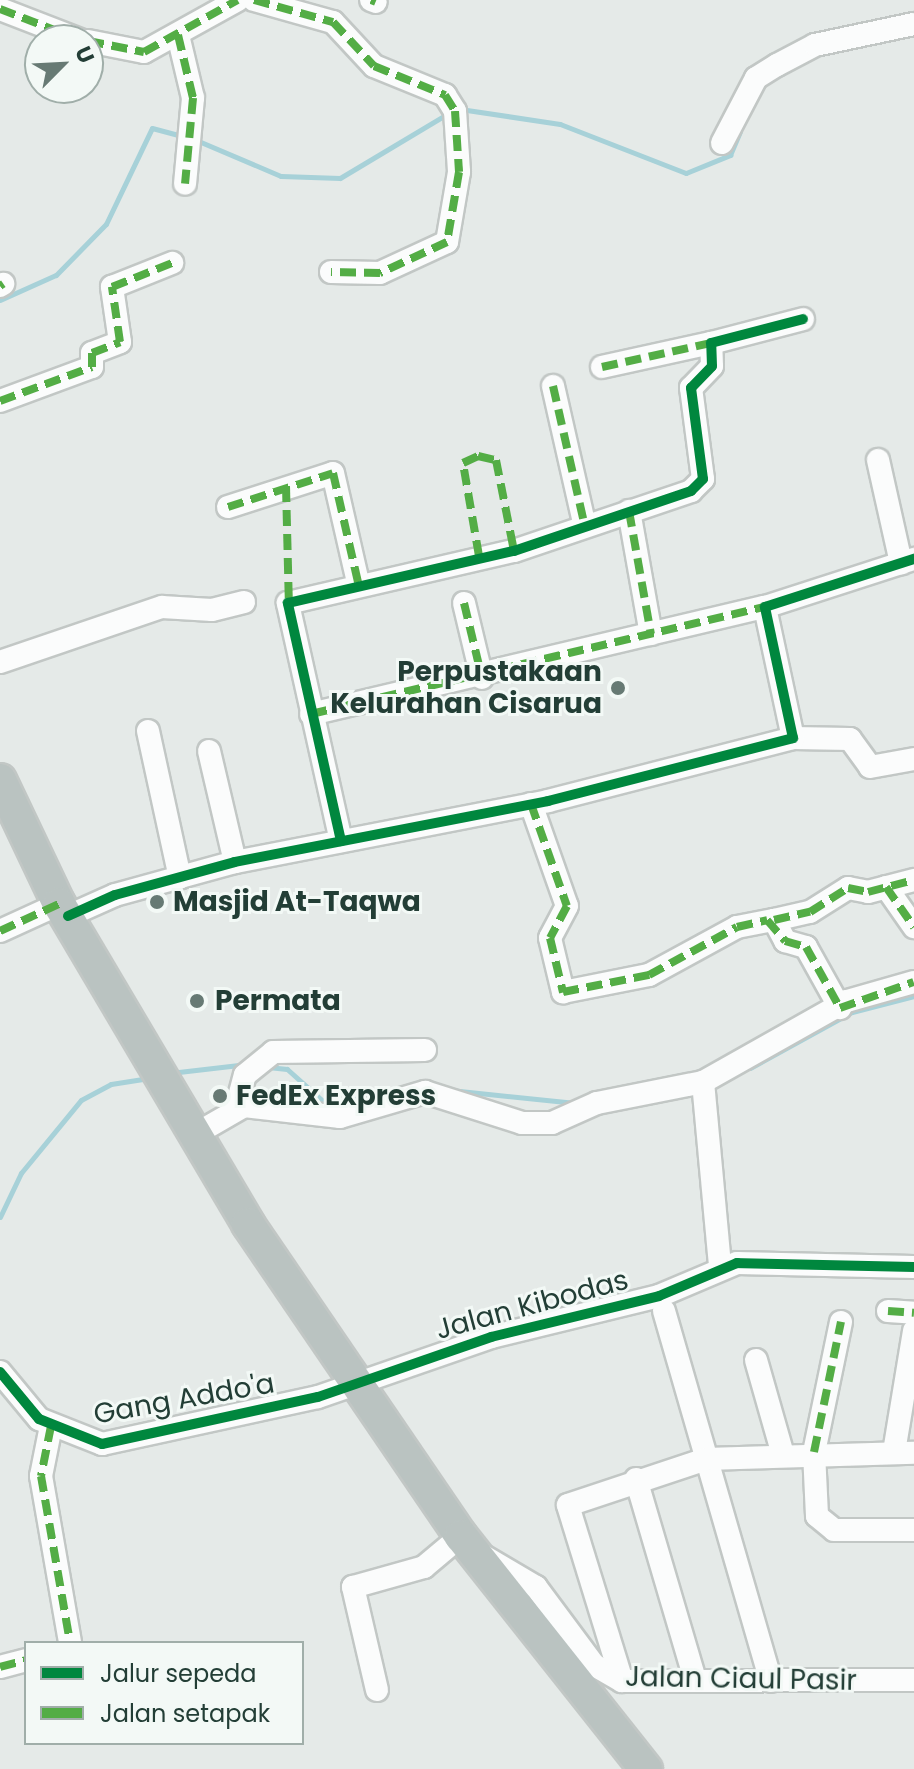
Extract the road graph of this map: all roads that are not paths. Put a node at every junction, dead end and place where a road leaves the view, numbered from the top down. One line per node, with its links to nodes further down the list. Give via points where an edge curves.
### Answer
1 (238, 0): 6 (street)
2 (254, 0): 11 (street, via 333,22 374,66 445,95 455,111 459,172 447,242 380,273)
3 (0, 9): 4 (street)
4 (39, 24)
5 (914, 24): 8 (street, via 815,45 756,78)
6 (178, 35): 7 (street, via 144,52); 9 (street, via 193,98)
7 (104, 44)
8 (722, 143)
9 (185, 184)
10 (172, 263): 16 (street, via 112,287 120,342 92,353 92,367)
11 (331, 272)
12 (803, 319): 13 (street)
13 (711, 343): 14 (street); 19 (street, via 712,366 691,388 700,485)
14 (602, 367)
15 (553, 386): 20 (street)
16 (0, 401)
17 (878, 460): 21 (street)
18 (228, 507): 22 (street, via 333,473)
19 (629, 511): 20 (street); 26 (street)
20 (584, 523): 22 (street, via 514,551)
21 (908, 561): 25 (street)
22 (358, 582): 29 (street, via 288,603)
23 (244, 602): 27 (street, via 212,610 162,607)
24 (464, 603): 28 (street)
25 (765, 607): 26 (street); 31 (street)
26 (651, 634): 28 (street)
27 (0, 662)
28 (482, 678): 29 (street, via 423,683)
29 (311, 714): 36 (street)
30 (148, 731): 38 (street)
31 (793, 738): 33 (street, via 850,739 870,767); 35 (street)
32 (209, 751): 37 (street)
33 (914, 759)
34 (0, 780): 41 (highway)
35 (531, 804): 36 (street); 42 (street, via 567,906 550,938 563,992 649,975 737,927)
36 (341, 841): 37 (street)
37 (235, 862): 38 (street)
38 (180, 878): 41 (street)
39 (914, 880): 40 (street)
40 (886, 887): 42 (street, via 848,888 810,912); 43 (street)
41 (63, 910): 44 (street); 50 (highway)
42 (774, 920): 46 (street, via 785,941 809,951)
43 (914, 927)
44 (0, 931)
45 (914, 982): 46 (street)
46 (840, 1008): 48 (street)
47 (425, 1050): 49 (street, via 273,1052 245,1075)
48 (703, 1082): 49 (street, via 597,1103 535,1124 434,1092 340,1117 263,1105); 51 (street)
49 (236, 1108): 50 (street)
50 (194, 1135): 60 (highway)
51 (720, 1267): 52 (street, Jalan Kibodas, via 754,1261); 60 (street, Jalan Kibodas, via 659,1296 491,1337)
52 (914, 1267)
53 (664, 1311): 65 (street)
54 (888, 1311): 55 (street)
55 (914, 1313)
56 (841, 1322): 63 (street)
57 (914, 1331): 64 (street)
58 (756, 1360): 62 (street)
59 (0, 1372): 61 (street, Gang Addo'a)
60 (355, 1386): 61 (street, Gang Addo'a, via 102,1444); 68 (highway)
61 (51, 1426): 69 (street, via 41,1476)
62 (782, 1451): 63 (street); 65 (street)
63 (814, 1452): 64 (street); 67 (street, via 817,1516 825,1528)
64 (904, 1452)
65 (706, 1459): 66 (street); 75 (street)
66 (636, 1479): 72 (street); 74 (street, via 565,1511)
67 (914, 1530)
68 (469, 1544): 74 (street, Jalan Ciaul Pasir, via 536,1587 594,1665); 76 (street, via 424,1567 353,1587); 77 (highway)
69 (70, 1641)
70 (24, 1661): 71 (street)
71 (0, 1667)
72 (695, 1679): 74 (street, Jalan Ciaul Pasir); 75 (street, Jalan Ciaul Pasir)
73 (914, 1680): 75 (street, Jalan Ciaul Pasir)
74 (622, 1681)
75 (771, 1681)
76 (377, 1690)
77 (646, 1769)

